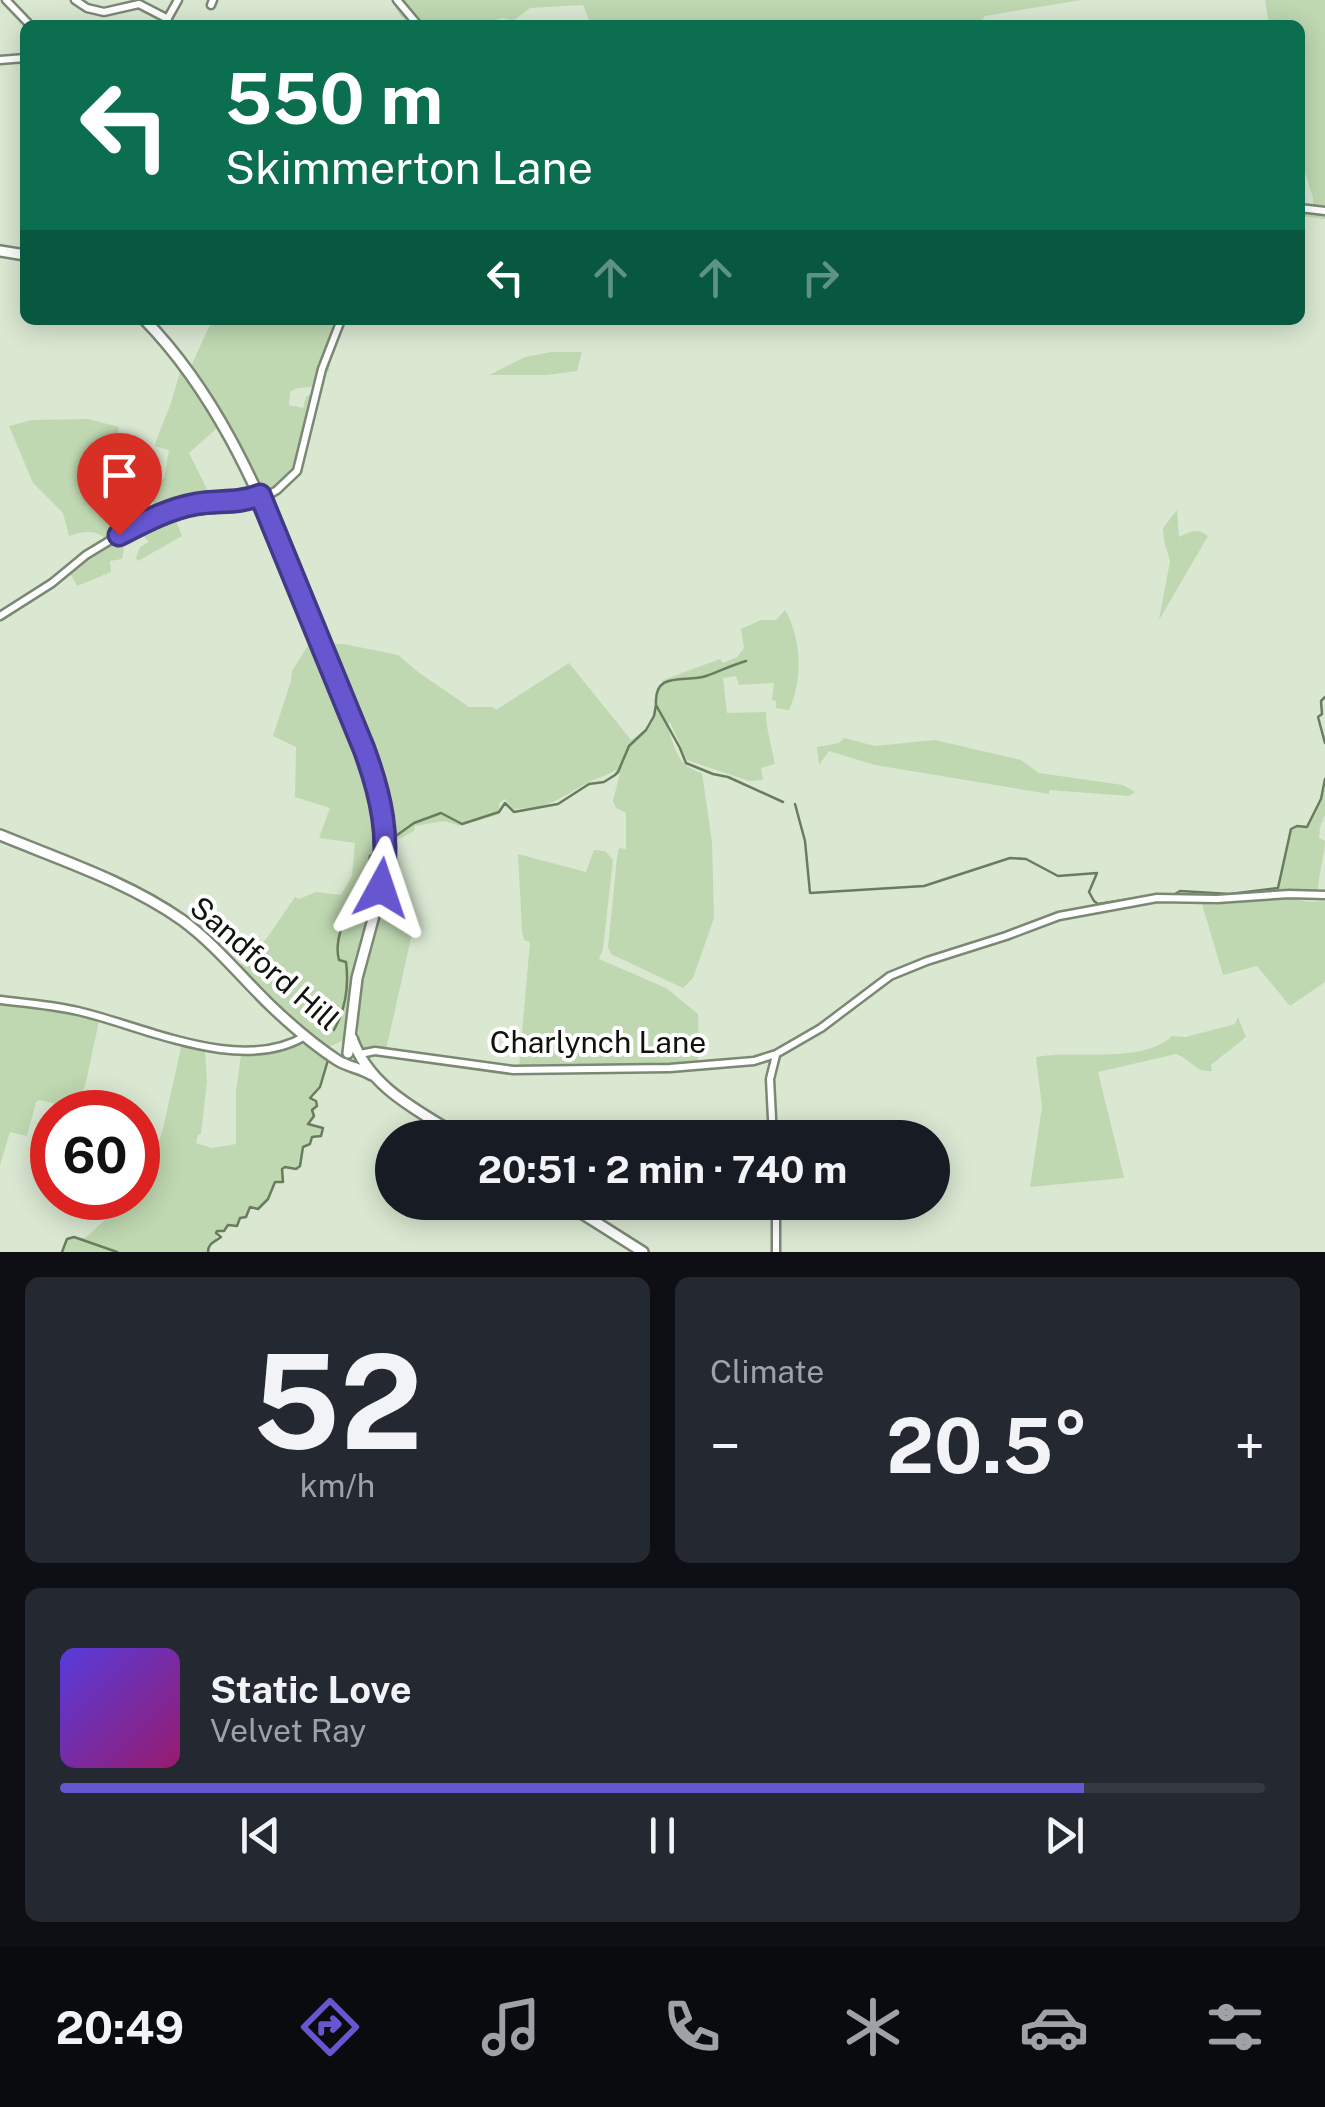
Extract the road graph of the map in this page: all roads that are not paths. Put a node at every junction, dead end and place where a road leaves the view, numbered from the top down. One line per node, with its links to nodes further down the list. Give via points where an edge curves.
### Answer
1 (6, 0): 4 (street)
2 (75, 0): 5 (street, via 104,12 139,4)
3 (397, 0): 6 (street)
4 (25, 20)
5 (163, 20)
6 (414, 20)
7 (149, 325): 9 (main road, via 200,389)
8 (339, 325): 9 (street, via 297,471)
9 (261, 497): 10 (street, via 161,514 104,544); 16 (main road, via 360,739 382,811 384,871 358,978)
10 (0, 616)
11 (0, 835): 14 (main road, Sandford Hill, via 114,882 179,918)
12 (1325, 895): 15 (street, Charlynch Lane, via 1158,898 1059,916 890,976)
13 (0, 1000): 14 (street, via 80,1011 230,1051)
14 (306, 1035): 16 (main road, Sandford Hill, via 332,1056)
15 (776, 1054): 17 (street, Charlynch Lane); 18 (street)
16 (354, 1058): 17 (street, Charlynch Lane, via 375,1051 523,1070); 19 (main road)
17 (754, 1060): 18 (street)
18 (770, 1079): 20 (street)
19 (434, 1120)
20 (772, 1120)
21 (592, 1220): 23 (main road)
22 (776, 1220): 24 (street)
23 (643, 1252)
24 (776, 1252)

